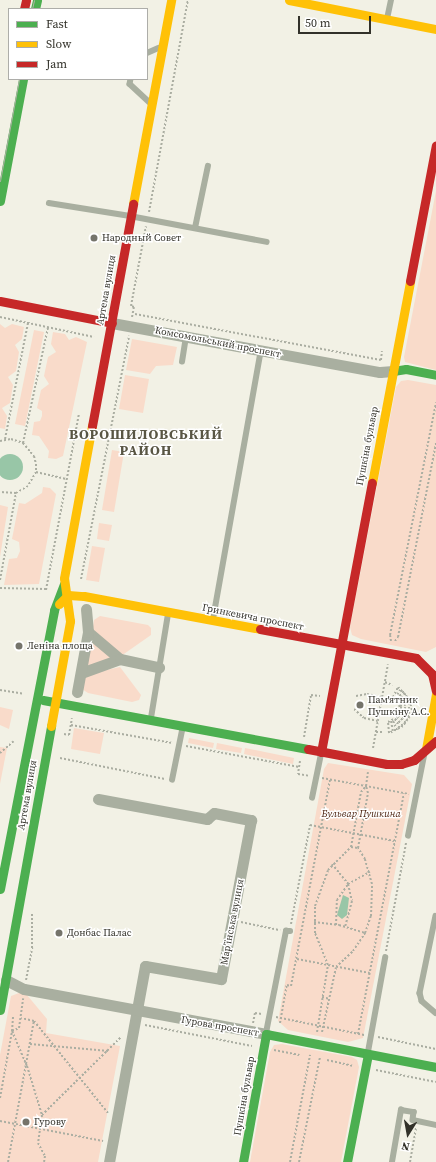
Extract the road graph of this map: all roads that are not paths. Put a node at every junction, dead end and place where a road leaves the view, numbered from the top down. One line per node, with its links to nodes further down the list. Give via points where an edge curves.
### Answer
1 (171, 0): 6 (street, Артема вулиця)
2 (289, 0): 4 (street)
3 (391, 0): 4 (lane)
4 (387, 19): 5 (street)
5 (436, 29)
6 (162, 46): 7 (lane); 10 (street, Артема вулиця)
7 (148, 53)
8 (22, 80): 13 (street)
9 (131, 80): 10 (lane, via 130,84)
10 (151, 104): 16 (street, Артема вулиця)
11 (436, 146): 24 (street, Пушкіна бульвар)
12 (208, 166): 17 (lane)
13 (3, 171): 14 (street)
14 (0, 201)
15 (48, 203): 16 (lane)
16 (130, 216): 17 (lane); 20 (street, Артема вулиця)
17 (195, 228): 18 (lane)
18 (267, 242)
19 (0, 301): 20 (street, Комсомольський проспект)
20 (112, 323): 21 (street, Комсомольський проспект, via 131,322); 26 (street, Артема вулиця)
21 (186, 336): 22 (street, Комсомольський проспект); 23 (lane)
22 (261, 350): 24 (street, Комсомольський проспект, via 380,372); 31 (lane)
23 (182, 362)
24 (393, 371): 25 (street, Комсомольський проспект, via 406,369); 33 (street, Пушкіна бульвар)
25 (436, 375)
26 (64, 584): 27 (street, Артема вулиця); 29 (street, Артема вулиця)
27 (68, 595): 29 (street); 30 (street, Гринкевича проспект); 40 (street, Артема вулиця, via 70,621)
28 (86, 609): 32 (street)
29 (54, 610): 39 (street, Артема вулиця)
30 (168, 613): 31 (street, Гринкевича проспект); 35 (lane)
31 (212, 621): 33 (street, Гринкевича проспект)
32 (88, 632): 34 (street); 36 (street)
33 (341, 645): 38 (street, Гринкевича проспект, via 416,658 432,674); 45 (street, Пушкіна бульвар)
34 (120, 659): 35 (street); 36 (street)
35 (159, 667): 41 (lane)
36 (81, 673): 37 (street)
37 (77, 692)
38 (436, 692): 44 (street)
39 (36, 699): 40 (street); 50 (street, Артема вулиця)
40 (55, 703): 41 (street); 51 (street, Артема вулиця)
41 (150, 720): 42 (street)
42 (183, 726): 45 (street); 46 (lane)
43 (436, 741): 44 (street)
44 (426, 749): 45 (street, via 420,756 401,764); 49 (lane)
45 (321, 752): 47 (lane)
46 (172, 780)
47 (312, 798)
48 (98, 800): 58 (street, Мар’їнська вулиця, via 207,820 214,813 251,820 221,979 145,966)
49 (408, 836)
50 (4, 865): 51 (street, via 8,855 13,852 21,854); 52 (street, Артема вулиця)
51 (25, 870): 56 (street, Артема вулиця)
52 (0, 889)
53 (436, 916): 59 (lane, via 420,992 422,1001)
54 (288, 931): 60 (lane)
55 (385, 958): 61 (lane)
56 (6, 980): 57 (street, Артема вулиця); 58 (street, Гурова проспект, via 24,989)
57 (0, 1010)
58 (136, 1011): 60 (street, Гурова проспект); 64 (street, Мар’їнська вулиця)
59 (436, 1013)
60 (266, 1034): 61 (street, Гурова проспект); 65 (street, Пушкіна бульвар)
61 (368, 1054): 62 (street, Гурова проспект); 66 (street)
62 (436, 1068)
63 (436, 1125): 67 (lane, via 413,1120 414,1112 400,1110)
64 (109, 1162)
65 (243, 1162)
66 (348, 1162)
67 (392, 1162)

